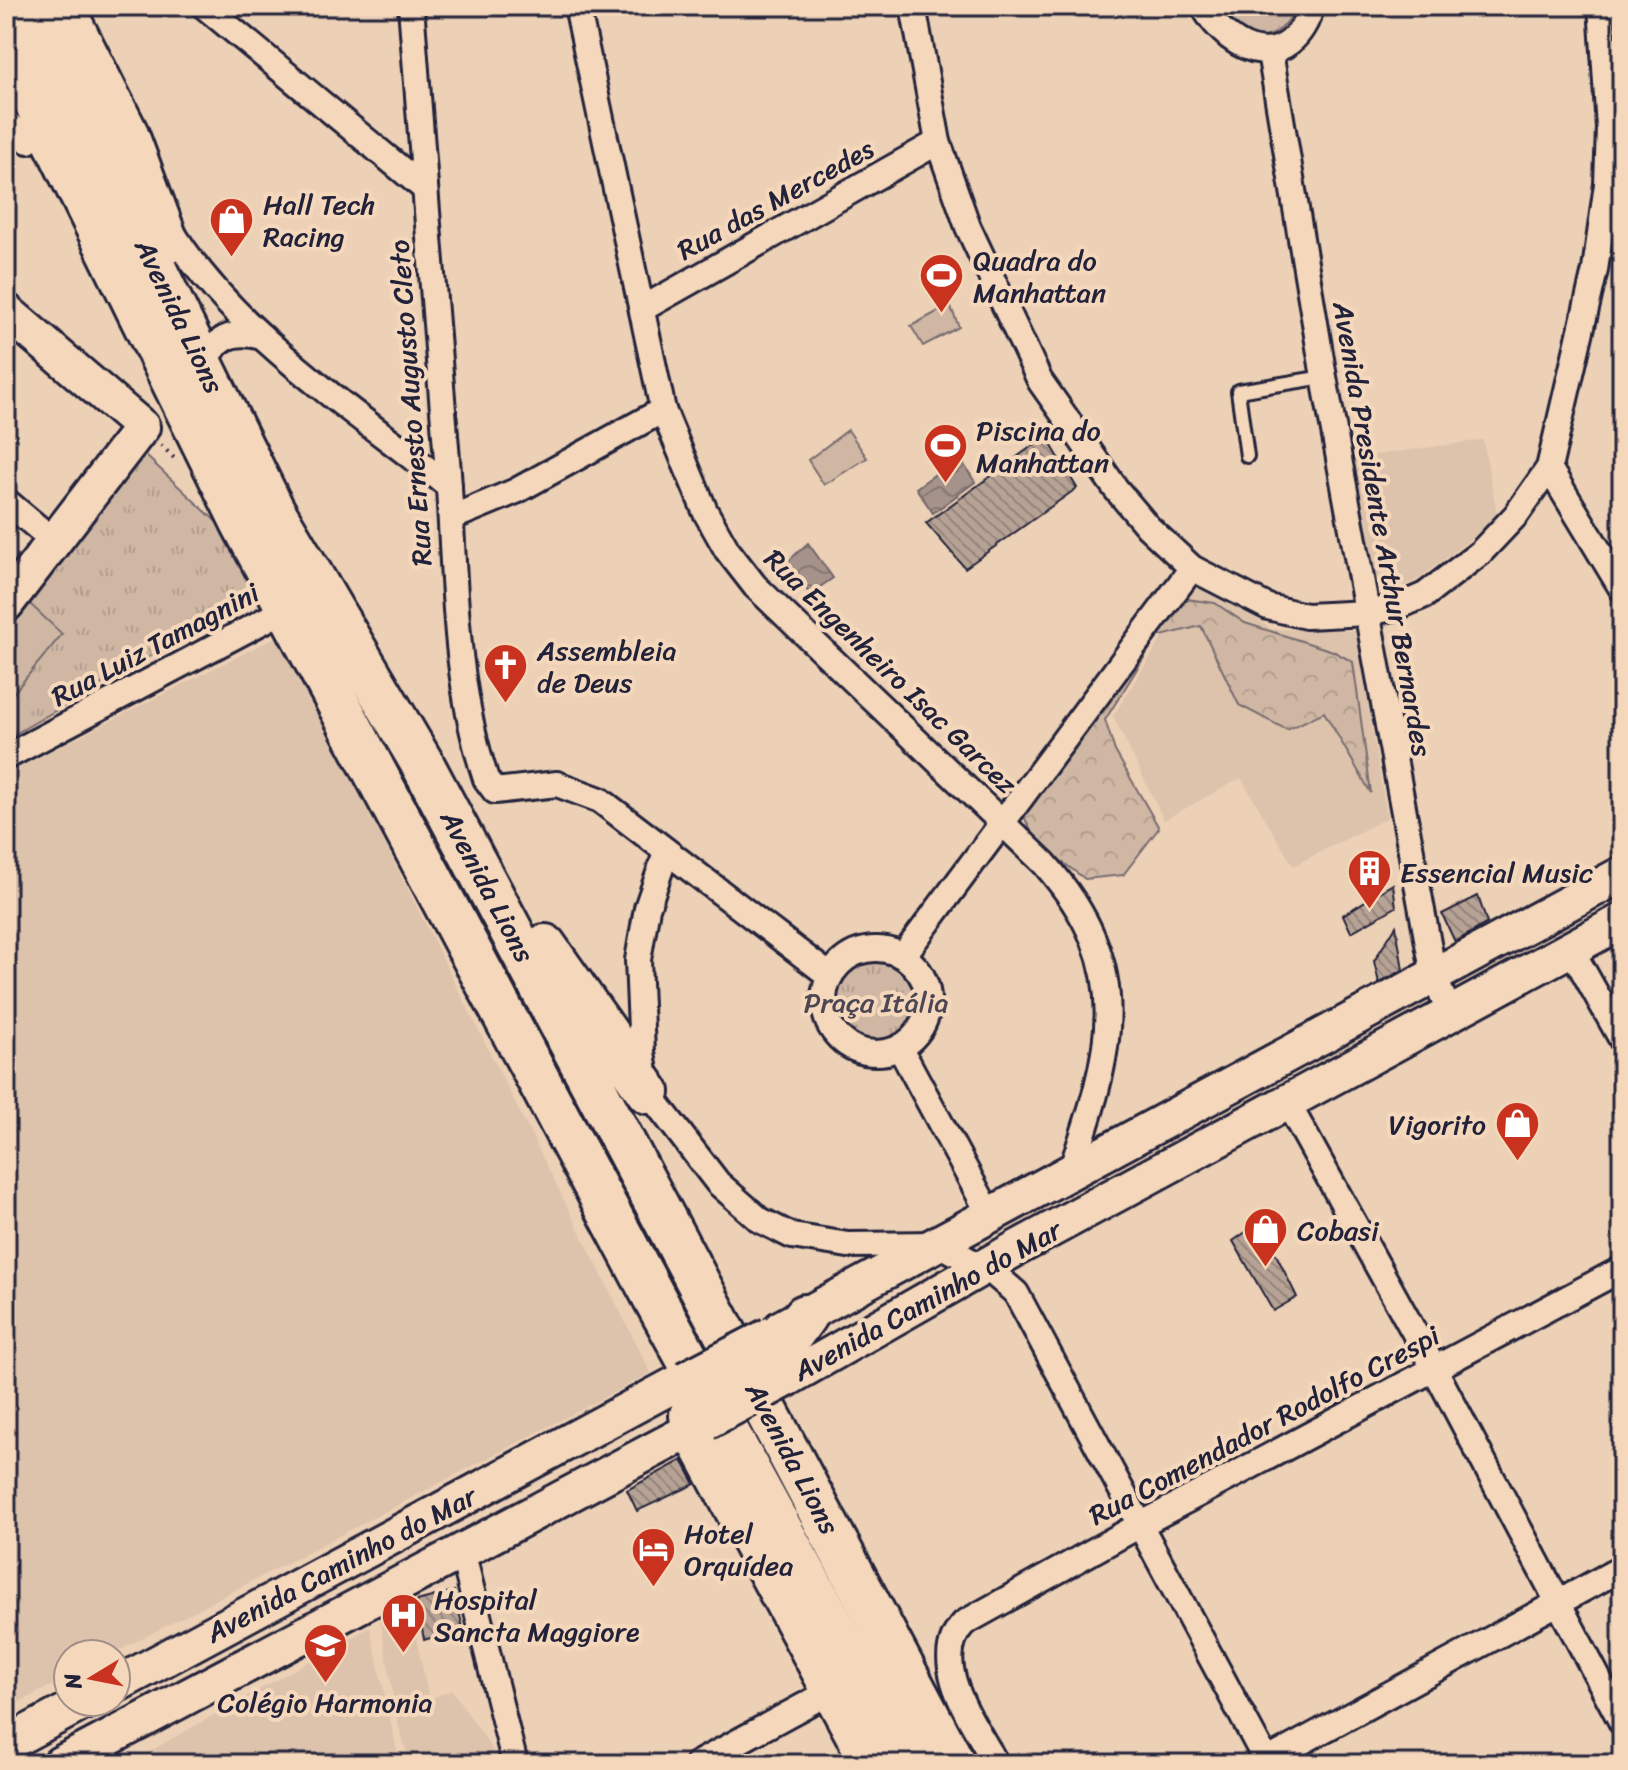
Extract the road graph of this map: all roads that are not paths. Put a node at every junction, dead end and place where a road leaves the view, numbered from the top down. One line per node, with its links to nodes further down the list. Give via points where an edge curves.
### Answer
1 (26, 6): 20 (highway, Avenida Lions)
2 (62, 6): 15 (highway)
3 (204, 6): 14 (street)
4 (411, 6): 14 (street, Rua Ernesto Augusto Cleto)
5 (577, 6): 17 (street, Rua Engenheiro Isac Garcez)
6 (1203, 6): 11 (street, via 1241,47)
7 (1312, 6): 11 (street, via 1299,35)
8 (1601, 6): 24 (street, via 1607,184 1595,270)
9 (916, 7): 13 (street)
10 (6, 42): 16 (highway, Avenida Lions)
11 (1270, 52): 21 (street, Avenida Presidente Arthur Bernardes)
12 (13, 123): 16 (highway)
13 (938, 142): 17 (street, Rua das Mercedes); 29 (street, via 979,253 1040,381 1116,489)
14 (425, 189): 25 (street, Rua Ernesto Augusto Cleto)
15 (155, 202): 19 (street, via 205,279); 20 (highway)
16 (97, 228): 32 (highway, Avenida Lions, via 243,524)
17 (642, 309): 22 (street, Rua Engenheiro Isac Garcez)
18 (6, 311): 28 (main road, via 142,427)
19 (262, 337): 20 (street, via 242,333); 25 (street)
20 (199, 354): 35 (highway, Avenida Lions, via 273,510)
21 (1324, 377): 23 (lane, via 1238,391); 33 (street, Avenida Presidente Arthur Bernardes)
22 (663, 410): 27 (street, via 528,485); 36 (street, Rua Engenheiro Isac Garcez, via 705,511 755,586)
23 (1247, 456)
24 (1549, 468): 30 (street); 33 (street, via 1516,515 1450,579 1397,607)
25 (449, 486): 27 (street, Rua Ernesto Augusto Cleto)
26 (6, 501): 28 (street)
27 (451, 518): 37 (street, Rua Ernesto Augusto Cleto, via 452,585 465,676 484,772 495,791 557,784 578,789)
28 (55, 542): 31 (main road)
29 (1192, 568): 33 (street, via 1268,607 1306,616); 36 (street)
30 (1622, 589)
31 (6, 604)
32 (290, 607): 34 (street, Rua Luiz Tamagnini); 71 (highway, Avenida Lions, via 656,1301)
33 (1368, 613): 43 (street, Avenida Presidente Arthur Bernardes)
34 (6, 757)
35 (423, 765): 47 (highway); 72 (highway, Avenida Lions)
36 (1005, 823): 41 (street); 49 (street, Rua Engenheiro Isac Garcez, via 1071,895 1097,944 1105,973 1108,1020 1101,1082)
37 (666, 853): 42 (street); 47 (street, via 647,908 638,960)
38 (1622, 874): 43 (main road, Avenida Caminho do Mar)
39 (1622, 921): 40 (main road, Avenida Caminho do Mar)
40 (1571, 949): 44 (main road, Avenida Caminho do Mar); 45 (street)
41 (903, 956): 42 (street, via 887,949 854,953); 46 (street, via 924,979 928,1011 922,1026)
42 (830, 976): 46 (street, via 824,1009 839,1038 867,1053)
43 (1434, 976): 44 (street, Avenida Presidente Arthur Bernardes); 49 (main road, Avenida Caminho do Mar)
44 (1450, 1014): 48 (main road, Avenida Caminho do Mar)
45 (1622, 1040)
46 (900, 1048): 50 (street)
47 (648, 1092): 51 (street, via 730,1197 776,1229 848,1245)
48 (1287, 1102): 52 (main road, Avenida Caminho do Mar); 55 (street)
49 (1070, 1174): 50 (main road, Avenida Caminho do Mar)
50 (991, 1217): 51 (main road, Avenida Caminho do Mar)
51 (939, 1244): 52 (street); 54 (main road, Avenida Caminho do Mar)
52 (982, 1267): 54 (main road, Avenida Caminho do Mar); 57 (street, via 1006,1283 1023,1304)
53 (1622, 1269): 55 (street, Rua Comendador Rodolfo Crespi)
54 (783, 1347): 56 (highway, bridge)
55 (1434, 1368): 57 (street, Rua Comendador Rodolfo Crespi); 60 (street)
56 (696, 1407): 58 (main road, Avenida Caminho do Mar); 61 (main road, Avenida Caminho do Mar); 62 (highway)
57 (1140, 1525): 66 (street); 73 (street, Rua Comendador Rodolfo Crespi, via 964,1623 950,1650 955,1683)
58 (462, 1551): 67 (main road, Avenida Caminho do Mar); 68 (street)
59 (1622, 1568): 60 (street)
60 (1558, 1603): 64 (street); 66 (street)
61 (132, 1677)
62 (833, 1690): 69 (street); 70 (highway)
63 (54, 1718): 65 (main road)
64 (1622, 1723)
65 (6, 1744)
66 (1265, 1763)
67 (60, 1764)
68 (515, 1764)
69 (697, 1764)
70 (873, 1764)
71 (909, 1764)
72 (954, 1764)
73 (996, 1764)

